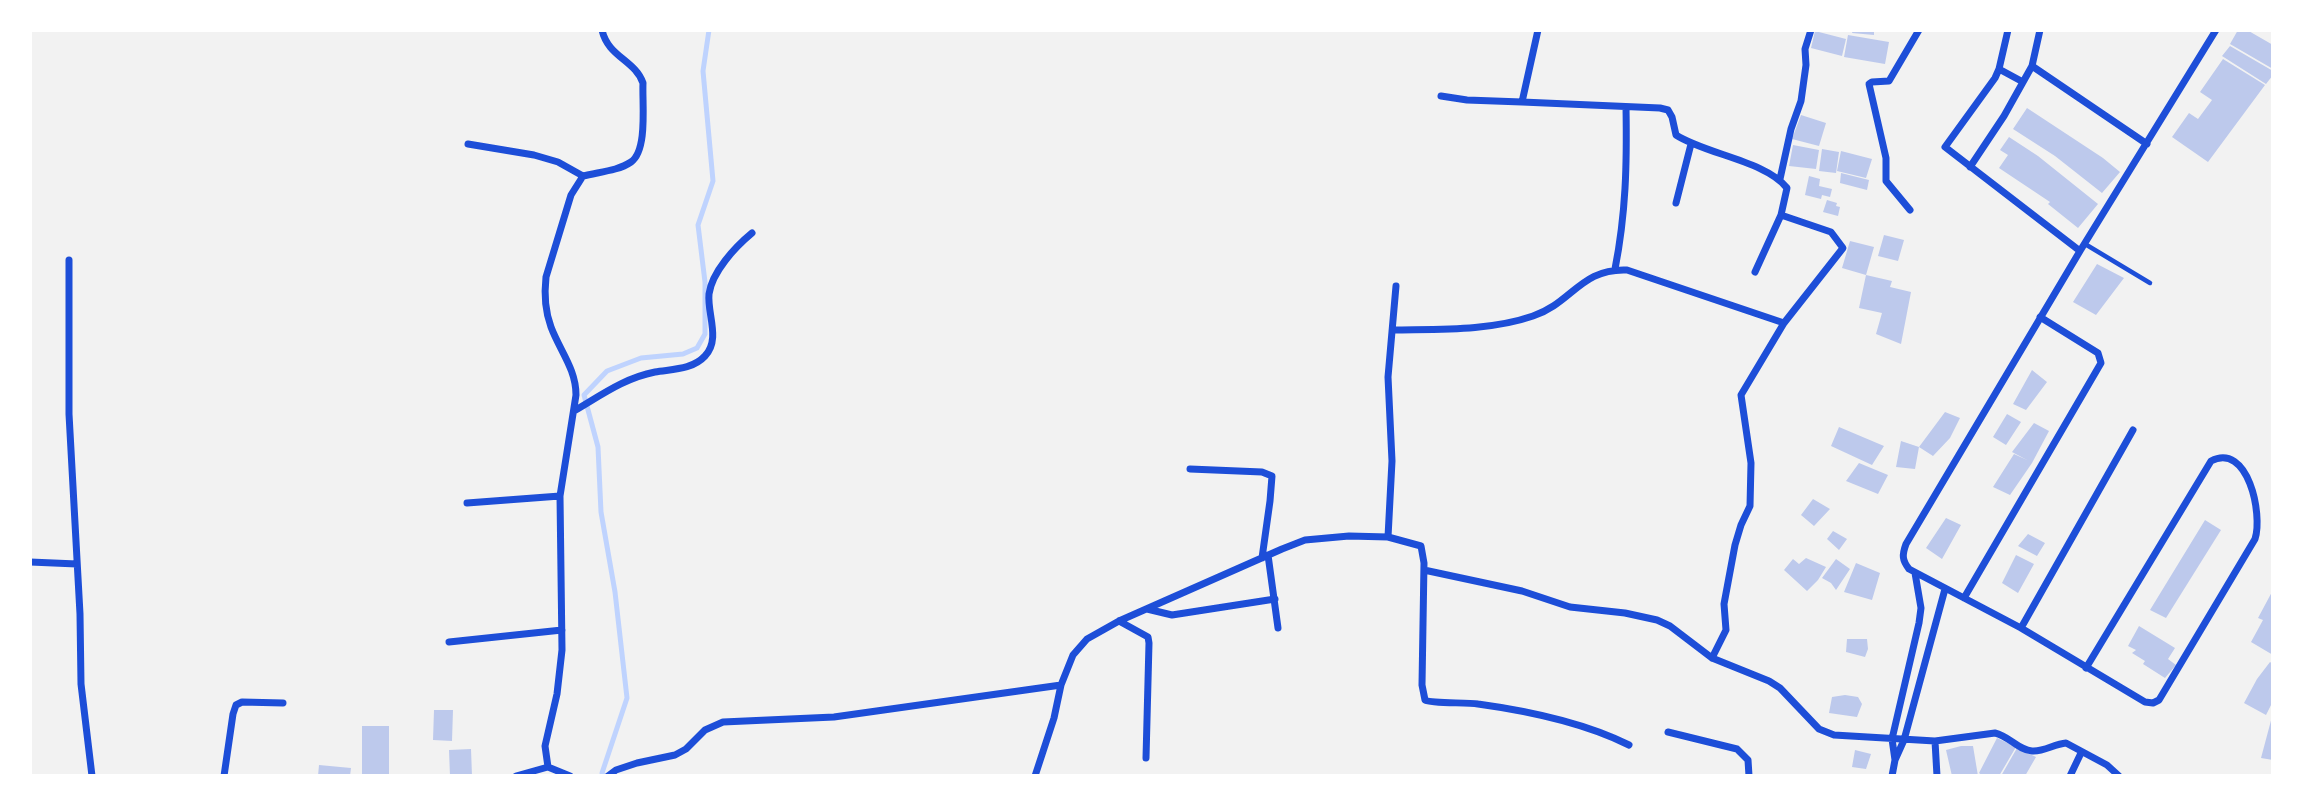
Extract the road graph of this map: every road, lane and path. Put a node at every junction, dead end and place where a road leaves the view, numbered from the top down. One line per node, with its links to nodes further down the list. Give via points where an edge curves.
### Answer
1 (602, 30): 18 (street, via 608,46 640,74 643,83 641,148 632,162)
2 (1538, 30): 12 (street)
3 (1811, 30): 19 (street, via 1801,101)
4 (1919, 30): 21 (street, via 1889,81 1870,85 1886,158 1886,181)
5 (2008, 30): 9 (street)
6 (2040, 30): 8 (street)
7 (2216, 30): 16 (street)
8 (2032, 66): 10 (street); 16 (street)
9 (1999, 69): 10 (street); 17 (street, via 1945,147)
10 (2023, 82): 17 (street)
11 (1441, 96): 12 (street)
12 (1522, 102): 13 (street)
13 (1626, 107): 15 (street, via 1668,110 1676,135); 26 (street, via 1626,188)
14 (468, 144): 18 (street, via 534,155)
15 (1691, 144): 19 (street); 20 (street)
16 (2147, 144): 24 (street)
17 (1970, 167): 24 (street)
18 (583, 176): 33 (street, via 564,214 545,289 551,328 573,371)
19 (1780, 179): 22 (street, via 1787,188)
20 (1676, 203)
21 (1910, 210)
22 (1781, 215): 27 (street); 31 (street, via 1831,232 1843,248)
23 (752, 233): 33 (street, via 728,256 710,291 713,334 712,347 705,356 685,367 625,380)
24 (2083, 248): 28 (lane); 30 (street)
25 (69, 260): 41 (street, via 69,414)
26 (1615, 269): 31 (street); 32 (street, via 1598,273 1549,311 1531,317 1479,326)
27 (1755, 272)
28 (2150, 283)
29 (1396, 286): 32 (street)
30 (2040, 317): 43 (street, via 1906,544 1904,562); 45 (street, via 2098,354 2101,363)
31 (1784, 323): 53 (street, via 1741,395 1751,463 1750,506 1735,545 1724,604 1726,631)
32 (1394, 330): 38 (street, via 1388,377 1392,461)
33 (577, 410): 36 (street)
34 (2133, 430): 50 (street)
35 (1190, 469): 39 (street, via 1272,476)
36 (560, 496): 37 (street); 51 (street)
37 (467, 503)
38 (1388, 537): 39 (street, via 1305,540); 42 (street, via 1421,546)
39 (1265, 557): 46 (street); 47 (street)
40 (30, 562): 41 (street)
41 (77, 564): 66 (street, via 81,684)
42 (1424, 570): 53 (street, via 1522,591 1570,607 1657,620); 61 (street, via 1425,700 1525,712 1602,732)
43 (1916, 573): 44 (street); 58 (street, via 1919,623)
44 (1945, 589): 45 (street); 59 (street)
45 (1964, 598): 50 (street)
46 (1275, 599): 47 (street, via 1172,615); 49 (street)
47 (1147, 609): 48 (street)
48 (1119, 621): 55 (street, via 1079,646); 63 (street, via 1148,637)
49 (1278, 628)
50 (2021, 628): 54 (street)
51 (562, 631): 52 (street); 65 (street, via 557,694 545,746)
52 (449, 642)
53 (1712, 658): 58 (street, via 1780,688 1825,733)
54 (2087, 668): 54 (street, via 2145,702 2159,700 2256,539 2257,504 2247,477 2235,463 2223,458 2207,466)
55 (1061, 685): 70 (street, via 823,718 723,722 705,730 675,755 637,763); 71 (street)
56 (283, 703): 67 (street, via 236,705)
57 (1668, 732): 72 (street, via 1737,749 1748,760)
58 (1892, 739): 59 (street); 64 (street)
59 (1905, 740): 60 (street); 64 (street)
60 (1935, 741): 62 (street, via 1995,733 2028,751 2066,743); 74 (street)
61 (1629, 745)
62 (2081, 753): 75 (street); 76 (street)
63 (1146, 758)
64 (1895, 760): 73 (street)
65 (548, 767): 68 (street); 69 (street)
66 (92, 776)
67 (224, 776)
68 (516, 776)
69 (570, 776)
70 (608, 776)
71 (1035, 776)
72 (1749, 776)
73 (1892, 776)
74 (1937, 776)
75 (2070, 776)
76 (2119, 776)

